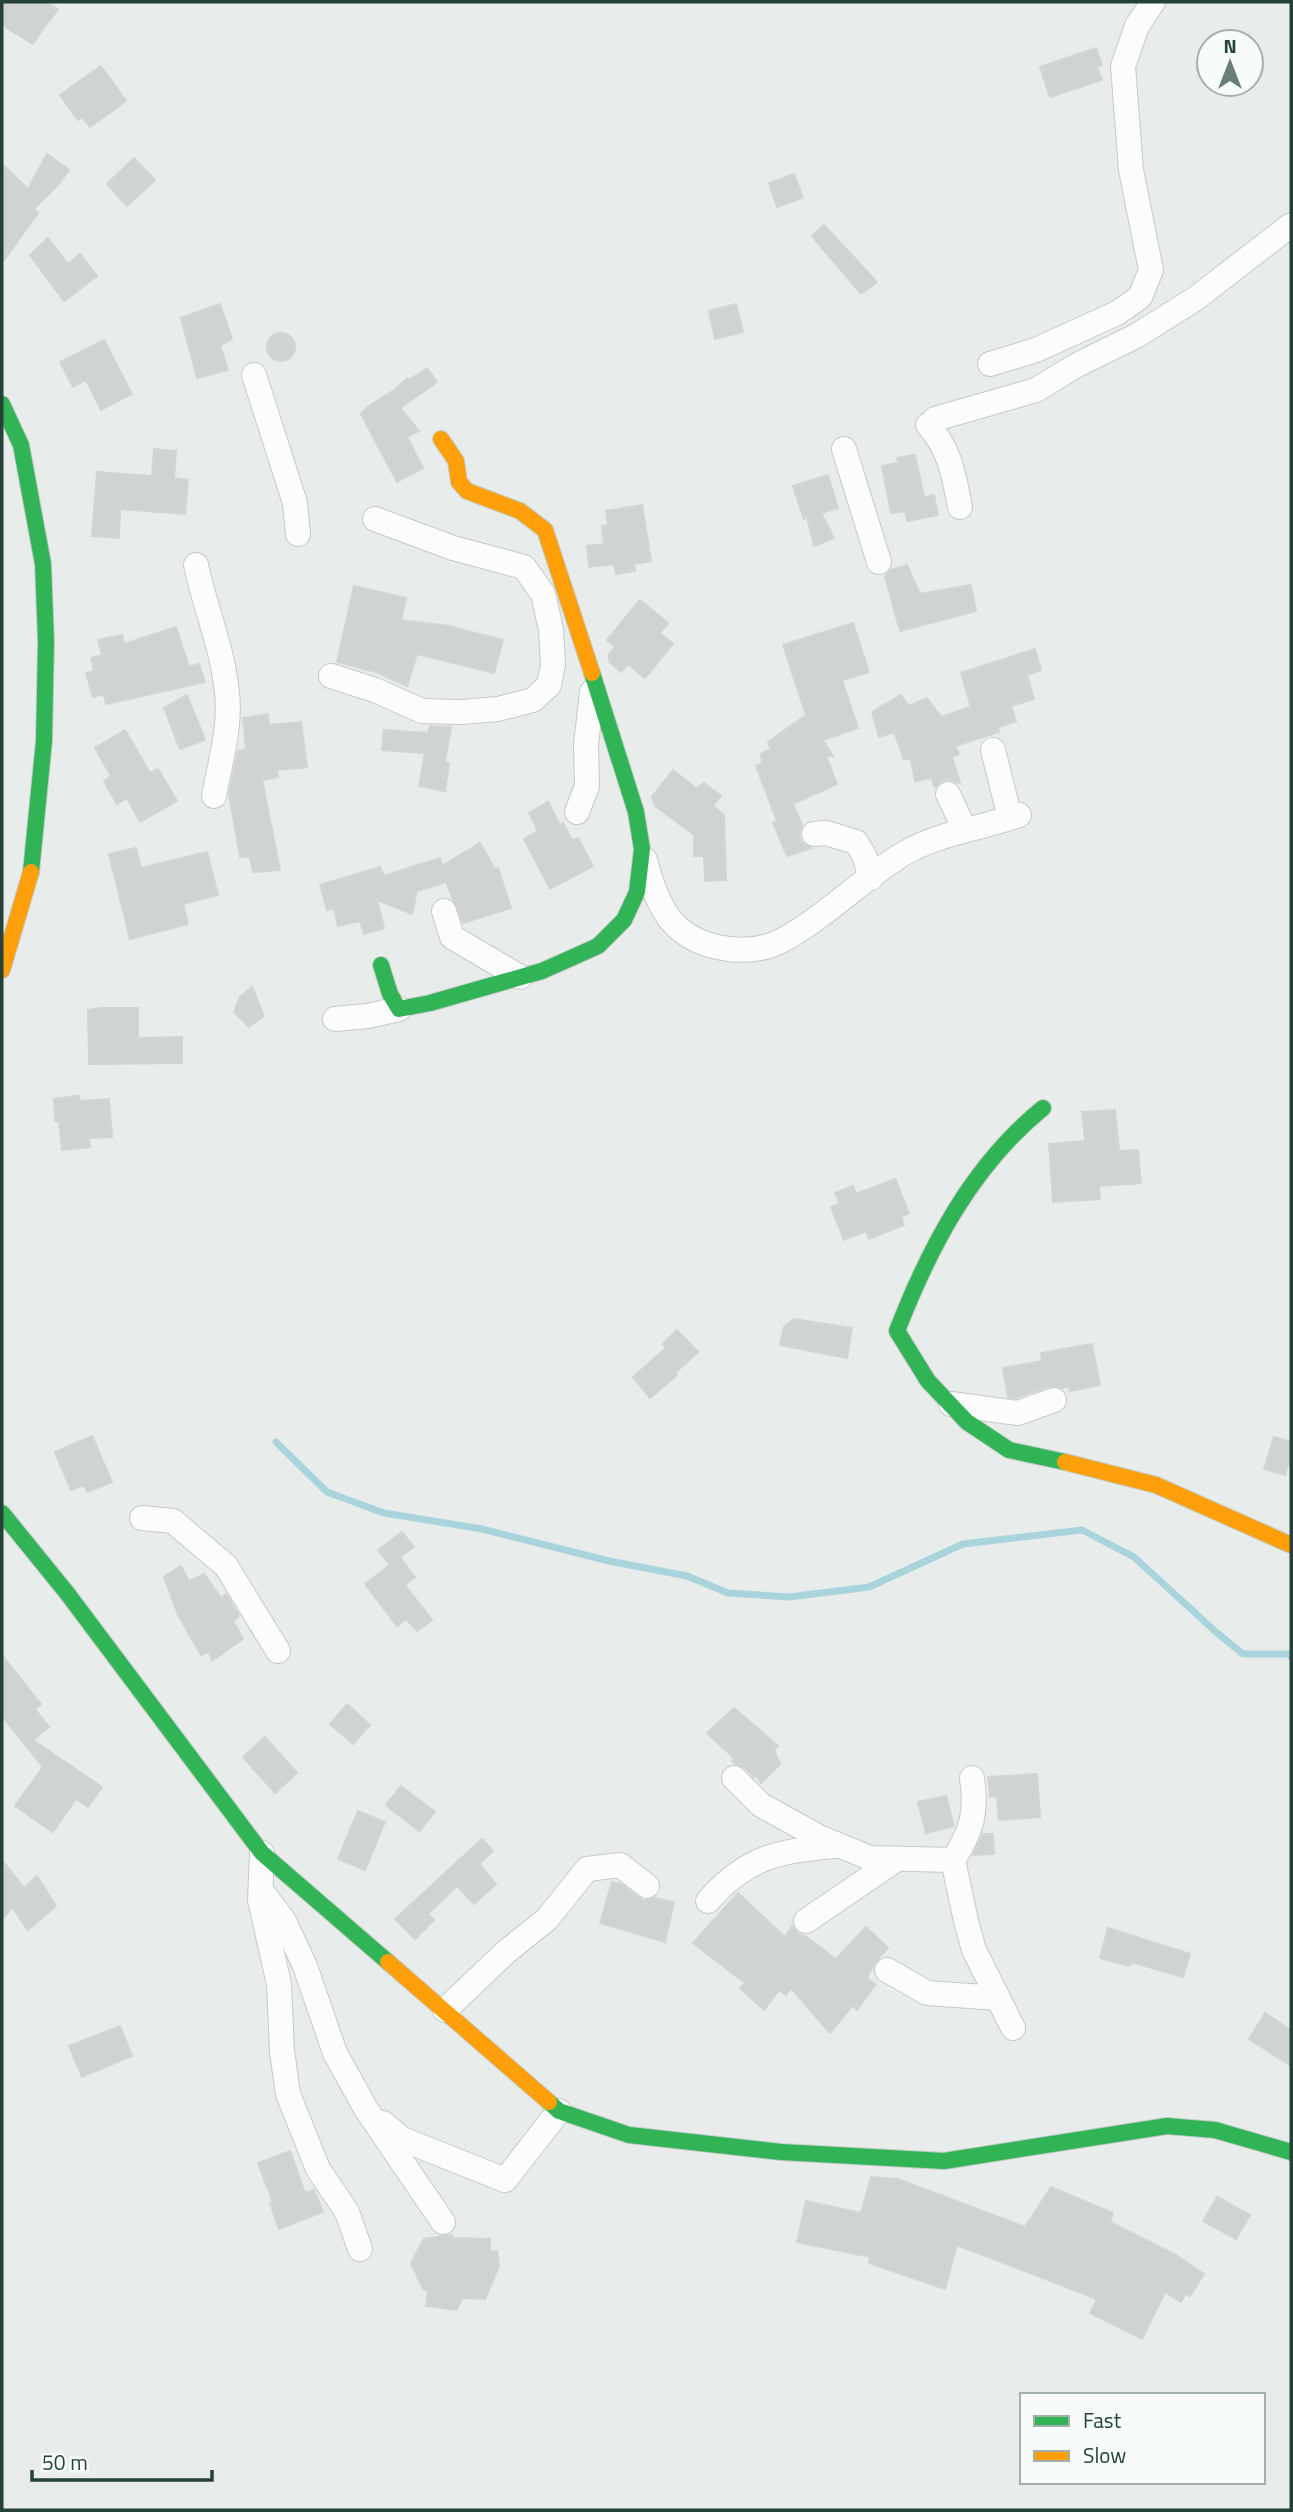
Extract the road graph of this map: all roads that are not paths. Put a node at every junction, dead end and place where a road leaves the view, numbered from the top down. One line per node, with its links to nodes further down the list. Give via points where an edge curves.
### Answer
1 (1153, 2): 3 (street, via 1137,26 1123,66 1132,170 1151,270 1140,297 1117,313 1036,350)
2 (1291, 225): 8 (street, via 1195,299 1136,336 1036,390 932,422 953,468)
3 (990, 364)
4 (254, 375): 10 (street, via 295,503)
5 (2, 404): 25 (street, via 21,445 43,564 46,641 44,741 31,873)
6 (441, 439): 14 (street, via 456,461 459,482 467,491 520,511 545,530)
7 (844, 449): 11 (street)
8 (960, 507)
9 (375, 519): 13 (street, via 453,548 524,567 543,594 551,629 549,685 533,700 498,709 422,711)
10 (298, 534)
11 (879, 562)
12 (196, 565): 17 (street, via 228,695)
13 (331, 676)
14 (593, 677): 18 (street, via 587,786); 21 (street, via 636,812)
15 (993, 750): 19 (street, via 1014,817)
16 (948, 794): 19 (street)
17 (214, 796)
18 (577, 812)
19 (965, 830): 22 (street, via 904,854)
20 (814, 834): 22 (street, via 856,842)
21 (642, 849): 22 (street, via 664,911 681,933 709,946 747,951 779,942); 26 (street, via 637,892 624,920 598,946)
22 (871, 878)
23 (444, 911): 26 (street, via 452,937)
24 (381, 965): 27 (street)
25 (2, 971)
26 (520, 977): 27 (street)
27 (399, 1009): 28 (street)
28 (335, 1019)
29 (1043, 1108): 31 (street, via 1008,1138 972,1181 919,1274 897,1331 928,1381)
30 (1054, 1400): 31 (street, via 1017,1413)
31 (951, 1404): 34 (street, via 967,1422 1009,1450 1156,1485)
32 (2, 1513): 39 (street)
33 (142, 1518): 35 (street, via 173,1521 226,1566)
34 (1291, 1545)
35 (278, 1651)
36 (734, 1778): 38 (street, via 761,1805)
37 (972, 1778): 41 (street, via 976,1803 963,1845)
38 (839, 1846): 40 (street, via 870,1858); 44 (street, via 764,1857 726,1880)
39 (262, 1853): 43 (street); 48 (street)
40 (897, 1859): 41 (street); 45 (street)
41 (953, 1860): 47 (street, via 974,1950)
42 (647, 1886): 48 (street, via 620,1865 587,1869 547,1919)
43 (261, 1890): 50 (street, via 285,1921 335,2053); 54 (street, via 279,1984 288,2094 318,2168 347,2212)
44 (708, 1901)
45 (806, 1921)
46 (887, 1970): 47 (street, via 927,1993)
47 (998, 1998): 49 (street)
48 (445, 2010): 51 (street)
49 (1013, 2028)
50 (366, 2109): 51 (street, via 402,2139 505,2180); 53 (street)
51 (559, 2111): 52 (street, via 629,2135 781,2152 944,2161 1167,2126 1215,2130)
52 (1291, 2152)
53 (443, 2222)
54 (360, 2249)

